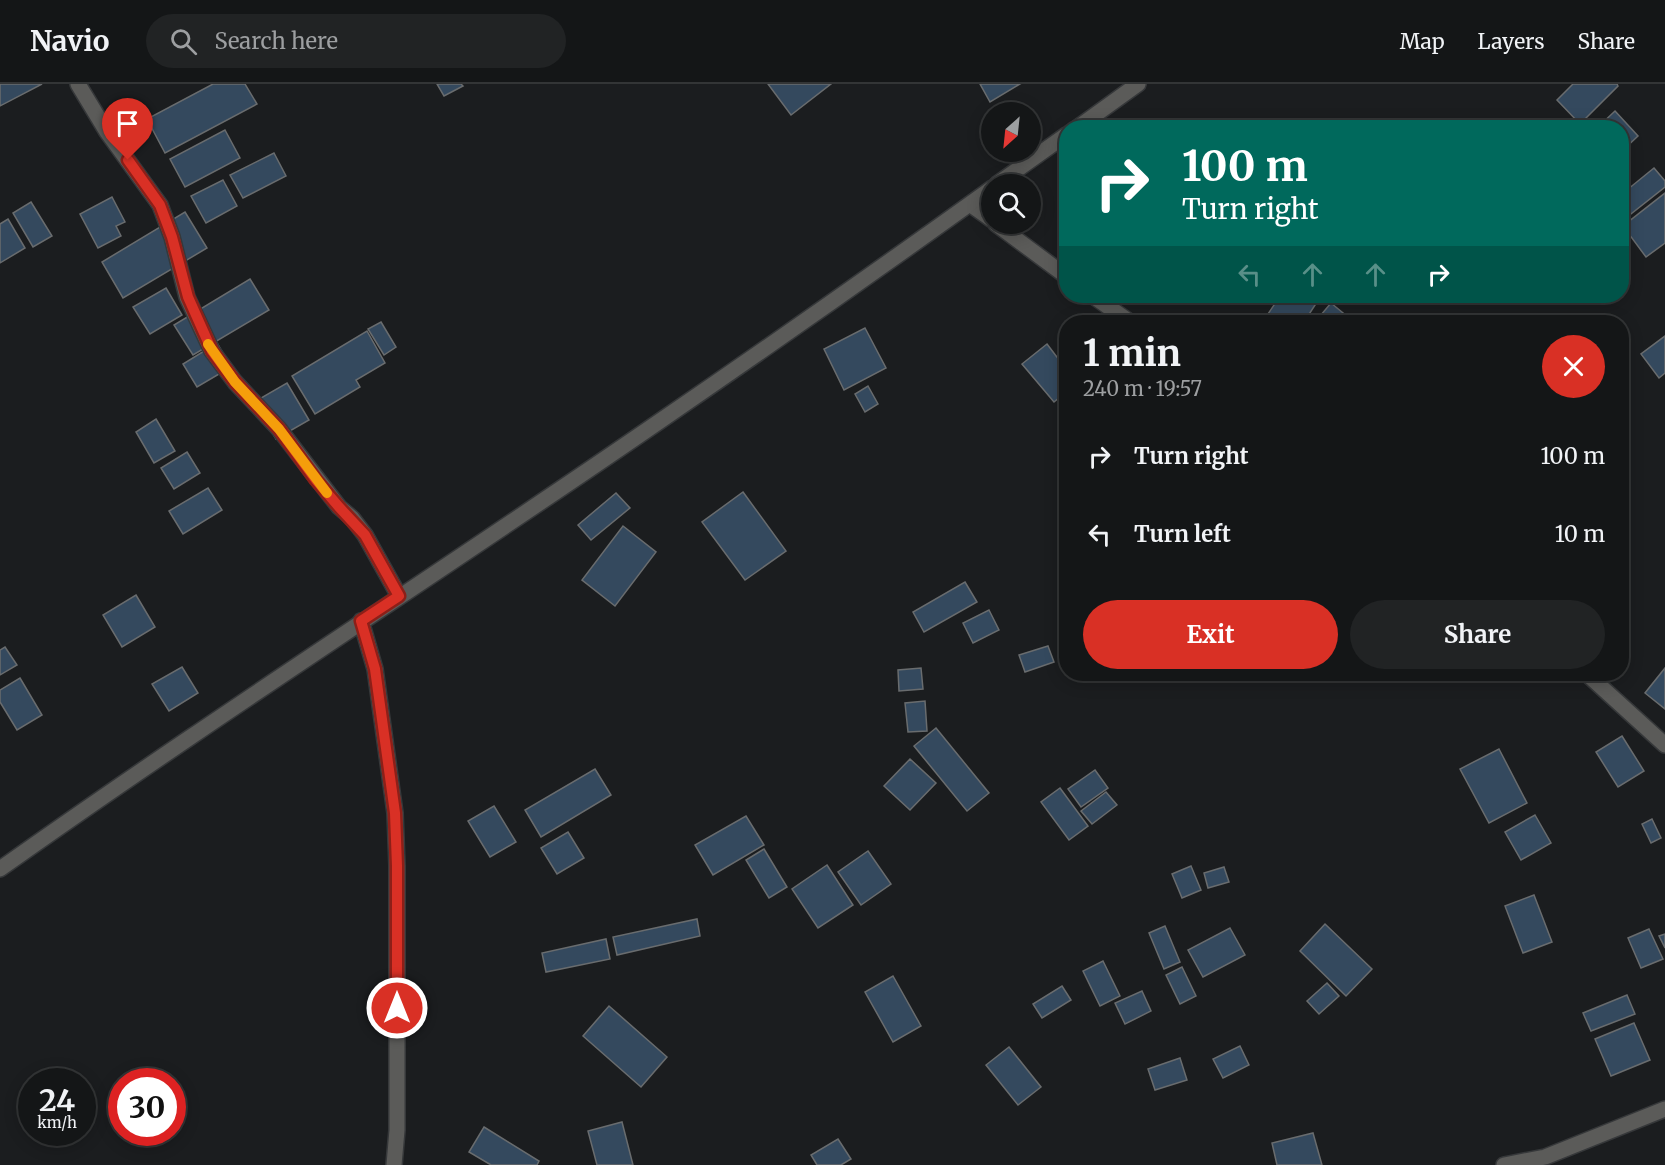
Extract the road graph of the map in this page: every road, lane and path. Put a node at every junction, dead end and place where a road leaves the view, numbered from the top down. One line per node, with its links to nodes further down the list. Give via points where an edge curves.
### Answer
1 (78, 84): 13 (street, via 160,205 188,297 212,351 365,535)
2 (1138, 84): 3 (street)
3 (1089, 120)
4 (1059, 141): 5 (street)
5 (1012, 174)
6 (981, 197): 13 (street, via 660,422)
7 (981, 197): 8 (street, via 971,205)
8 (981, 212)
9 (1009, 234): 10 (street)
10 (1059, 271)
11 (1104, 303): 12 (street)
12 (1120, 315)
13 (399, 596): 14 (street)
14 (361, 621): 17 (street); 19 (street, via 375,669 395,813)
15 (1595, 681): 16 (street)
16 (1665, 745)
17 (0, 869)
18 (1665, 1109): 20 (street, via 1545,1156)
19 (394, 1165)
20 (1504, 1165)

